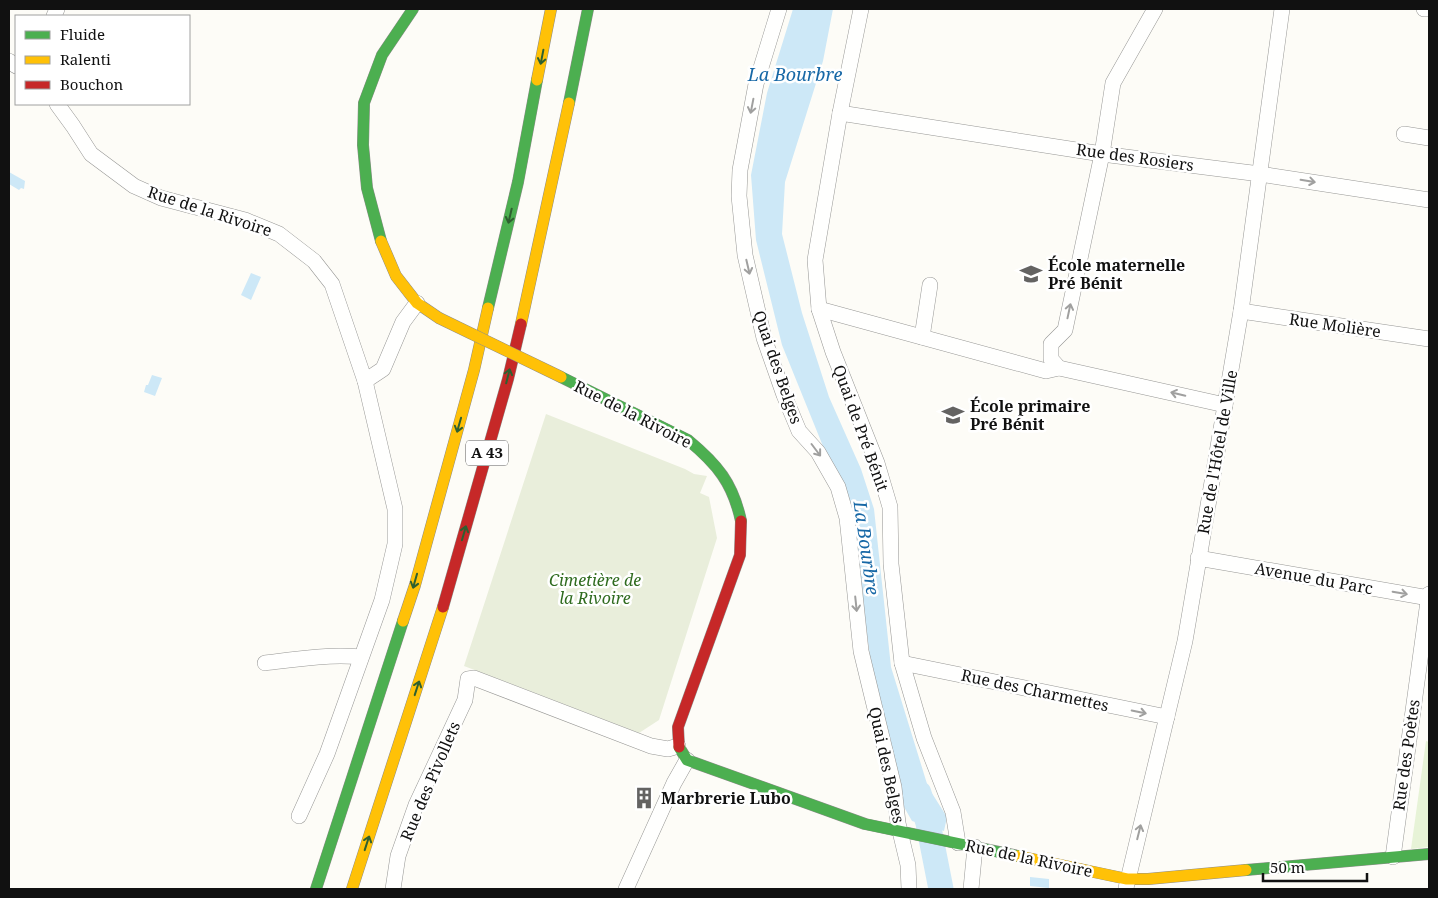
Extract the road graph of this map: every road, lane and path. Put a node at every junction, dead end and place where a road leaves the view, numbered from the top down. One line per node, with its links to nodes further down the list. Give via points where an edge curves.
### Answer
1 (412, 9): 18 (main road, Rue de la Rivoire, via 382,55 364,103 363,145 367,188 379,236 396,276)
2 (551, 9): 42 (main road, A 43, one-way to 42, via 518,182 474,370 415,585)
3 (588, 9): 43 (main road, A 43, one-way to 3, via 446,598 508,379)
4 (779, 9): 36 (street, Quai des Belges, one-way to 36, via 756,84 740,170 739,196 745,255 764,338 784,395 799,431 818,452 838,487 847,518 861,651 894,787 898,823)
5 (861, 9): 11 (street, Quai de Pré Bénit)
6 (1155, 9): 14 (street, via 1113,83)
7 (1282, 9): 15 (street, Rue de l'Hôtel de Ville)
8 (1424, 9): 9 (street)
9 (1429, 9)
10 (58, 105): 24 (street, Rue de la Rivoire, via 91,154 134,186 161,198 245,220 278,234 314,261 332,284)
11 (840, 113): 14 (street, Rue des Rosiers); 19 (street, Quai de Pré Bénit, via 815,260)
12 (1404, 134): 13 (street)
13 (1429, 138)
14 (1102, 154): 15 (street, Rue des Rosiers); 23 (street, one-way to 14, via 1051,359 1051,344 1065,330)
15 (1260, 174): 16 (street, Rue des Rosiers, one-way to 16); 20 (street, Rue de l'Hôtel de Ville)
16 (1429, 200)
17 (930, 285): 21 (street)
18 (417, 303): 24 (street, via 403,322 383,368); 33 (main road, Rue de la Rivoire, bridge, via 439,318 688,440 721,474 736,499 741,522 740,555 678,727)
19 (818, 309): 21 (street); 31 (street, Quai de Pré Bénit, via 890,507 890,564)
20 (1241, 311): 22 (street, Rue Molière); 25 (street, Rue de l'Hôtel de Ville)
21 (922, 336): 23 (street, via 1046,371)
22 (1429, 339)
23 (1060, 368): 25 (street, one-way to 23)
24 (365, 381): 29 (street, Rue de la Rivoire, via 396,509 395,544 382,600)
25 (1225, 405): 26 (street, Rue de l'Hôtel de Ville)
26 (1198, 558): 28 (street, Avenue du Parc, one-way to 28); 32 (street, Rue de l'Hôtel de Ville, via 1185,641)
27 (1429, 594): 28 (street, Rue des Poètes)
28 (1429, 598): 40 (street, Rue des Poètes)
29 (361, 657): 30 (street, via 309,657); 35 (street, Rue de la Rivoire, via 327,754)
30 (266, 663)
31 (902, 663): 32 (street, Rue des Charmettes, one-way to 32); 37 (street, Quai de Pré Bénit, via 924,738 953,812)
32 (1167, 717): 41 (street, Rue de l'Hôtel de Ville, one-way to 32)
33 (678, 746): 34 (main road); 44 (street, Rue des Pivollets, via 668,749 651,746 474,678 468,679 465,700 416,805 398,856)
34 (687, 760): 36 (main road, Rue de la Rivoire, via 865,824); 45 (street)
35 (299, 816)
36 (905, 833): 37 (main road, Rue de la Rivoire); 46 (street, Quai des Belges)
37 (954, 843): 38 (main road, Rue de la Rivoire)
38 (975, 847): 41 (main road, Rue de la Rivoire); 47 (street)
39 (1429, 854): 40 (main road, Rue de la Rivoire)
40 (1393, 857): 41 (main road, Rue de la Rivoire)
41 (1126, 884)
42 (316, 889)
43 (352, 889)
44 (393, 889)
45 (626, 889)
46 (909, 889)
47 (971, 889)

